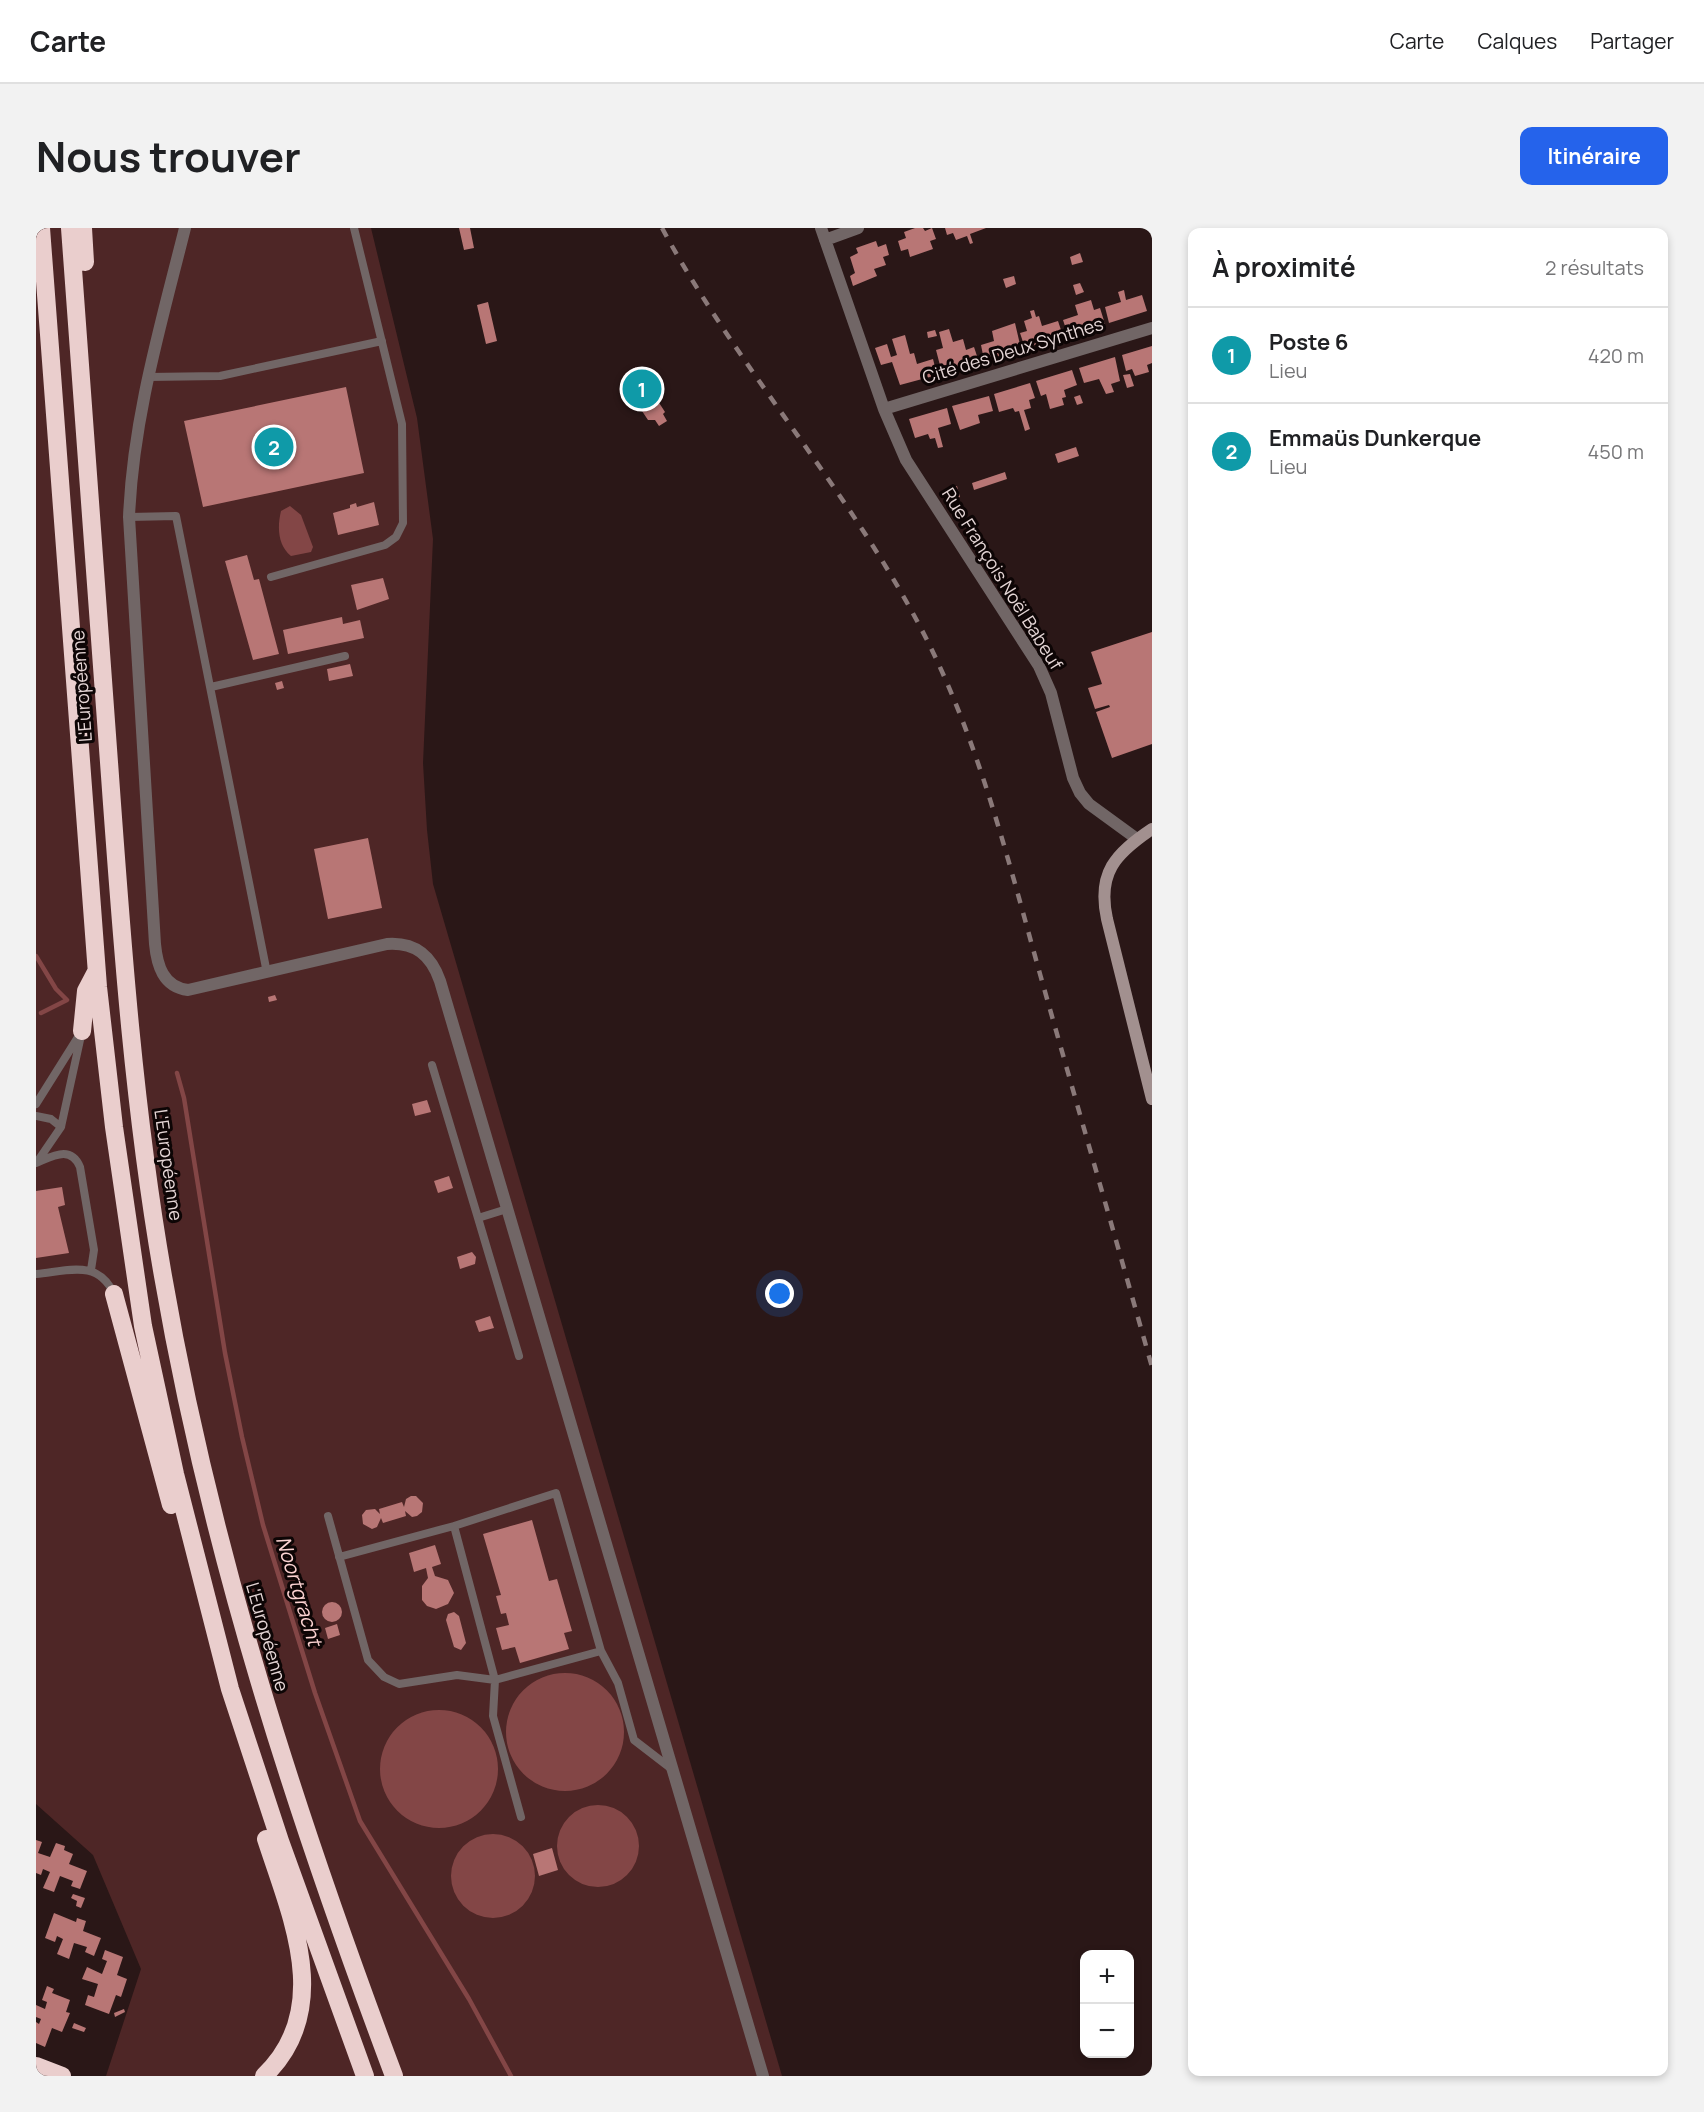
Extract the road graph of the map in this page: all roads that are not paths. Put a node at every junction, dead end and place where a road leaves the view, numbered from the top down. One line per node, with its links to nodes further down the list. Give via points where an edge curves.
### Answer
1 (41, 228): 19 (highway, L'Européenne)
2 (70, 228): 14 (highway, L'Européenne)
3 (83, 228): 14 (highway, via 101,527)
4 (185, 228): 10 (street)
5 (354, 228): 9 (lane)
6 (858, 228): 7 (street)
7 (823, 234): 11 (street, Rue François Noël Babeuf)
8 (1152, 328): 11 (street, Cité des Deux Synthes)
9 (382, 341): 10 (lane, via 220,376); 13 (lane, via 404,434 404,517 400,530 385,545)
10 (148, 377): 12 (street, via 134,443)
11 (884, 409): 18 (street, Rue François Noël Babeuf, via 911,470 1043,674 1080,793)
12 (129, 517): 16 (lane, via 176,516); 20 (street, via 157,960 167,980 188,990)
13 (271, 578)
14 (100, 642): 47 (highway, L'Européenne, via 139,1102 161,1269 184,1390 213,1520 266,1707 309,1841)
15 (345, 656): 16 (lane)
16 (211, 687): 20 (lane)
17 (1152, 829): 18 (street)
18 (1137, 839): 23 (street, via 1112,864 1104,886 1104,901)
19 (97, 970): 21 (highway, via 86,991); 37 (highway, L'Européenne, via 111,1105 143,1326)
20 (267, 973): 28 (street, via 387,944 412,946 423,953 440,981)
21 (82, 1031): 24 (lane); 26 (lane)
22 (432, 1065): 29 (lane)
23 (1152, 1099)
24 (37, 1101)
25 (36, 1116): 26 (lane, via 51,1119)
26 (61, 1127): 27 (lane)
27 (36, 1163): 30 (lane, via 59,1154 69,1153 76,1158 94,1250)
28 (507, 1209): 29 (lane); 41 (street)
29 (478, 1218): 33 (lane)
30 (91, 1270): 31 (lane); 32 (lane, via 102,1276)
31 (36, 1274)
32 (114, 1294): 37 (highway, via 164,1484)
33 (519, 1356)
34 (328, 1516): 36 (lane)
35 (454, 1526): 36 (lane); 38 (lane, via 556,1493); 39 (lane)
36 (339, 1557): 39 (lane, via 368,1660 384,1677 399,1684 457,1675)
37 (207, 1599): 40 (highway, L'Européenne)
38 (601, 1651): 39 (lane); 41 (lane, via 618,1683 634,1740)
39 (495, 1680): 42 (lane, via 493,1716)
40 (238, 1713): 45 (highway, via 264,1834 291,1913 302,1967 302,1996 294,2032 284,2053); 46 (highway, L'Européenne)
41 (673, 1770): 48 (street)
42 (521, 1817)
43 (36, 2066): 44 (highway)
44 (62, 2076)
45 (264, 2076)
46 (365, 2076)
47 (394, 2076)
48 (763, 2076)

